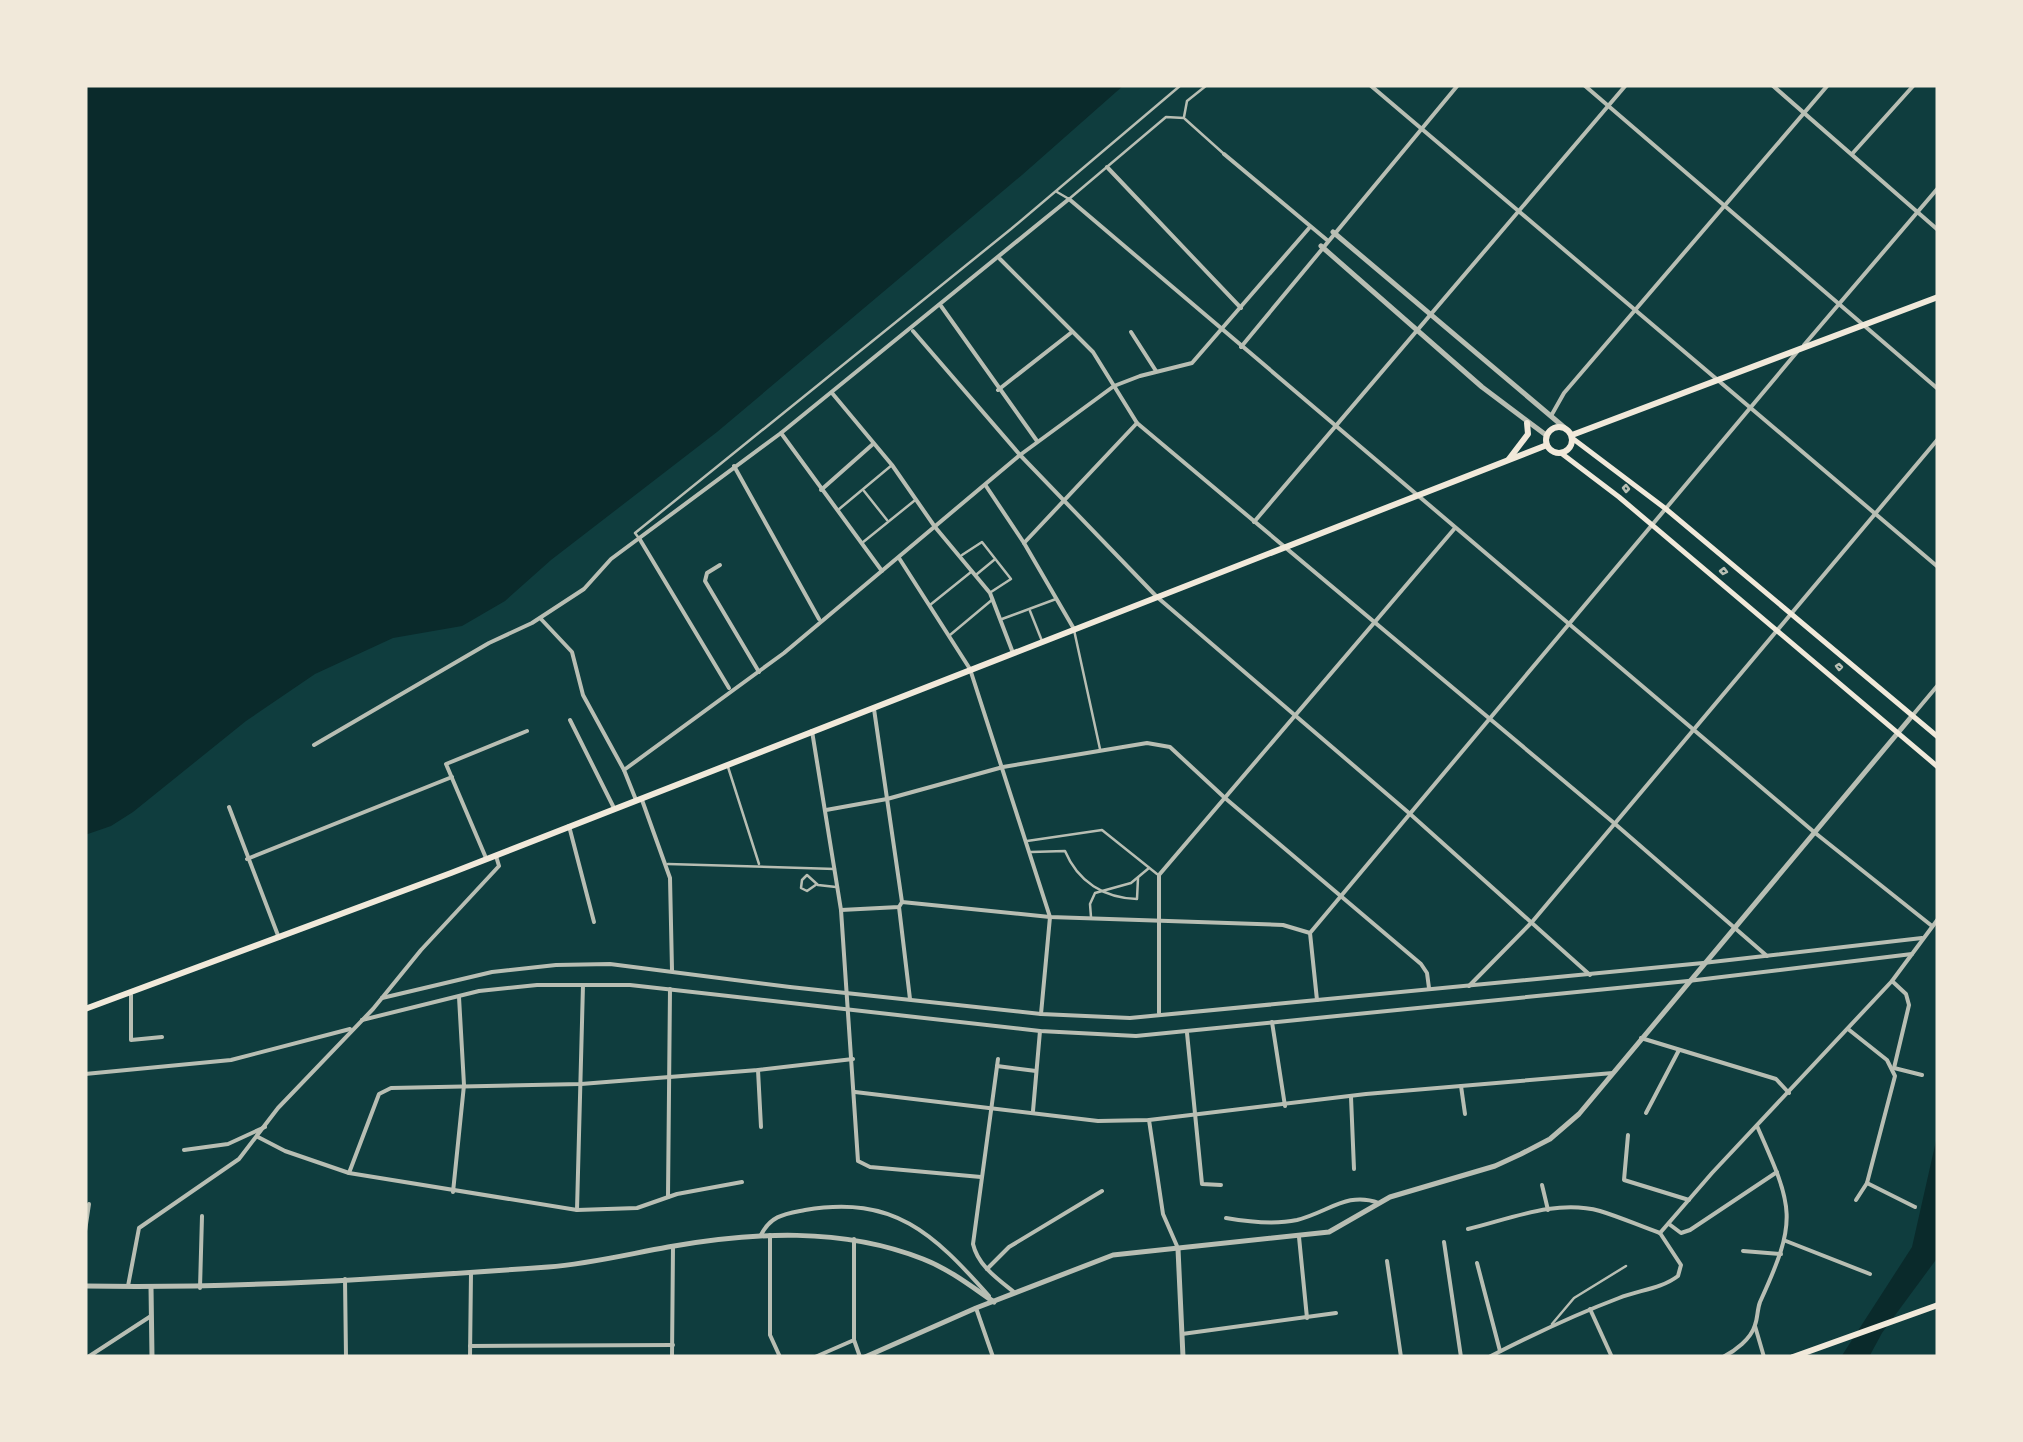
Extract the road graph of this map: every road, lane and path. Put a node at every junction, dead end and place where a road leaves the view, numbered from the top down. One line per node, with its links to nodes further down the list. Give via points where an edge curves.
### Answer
1 (1182, 85): 18 (street)
2 (1206, 85): 12 (street, via 1187,100)
3 (1370, 85): 13 (street)
4 (1458, 85): 13 (street)
5 (1584, 85): 10 (street)
6 (1626, 85): 10 (street)
7 (1772, 85): 11 (street)
8 (1828, 85): 11 (street)
9 (1914, 85): 15 (street)
10 (1608, 106): 20 (street); 21 (street)
11 (1805, 113): 15 (street); 20 (street)
12 (1184, 118): 14 (street); 16 (street, via 1168,116)
13 (1420, 130): 21 (street); 25 (street)
14 (1224, 154): 23 (street)
15 (1852, 154): 22 (street)
16 (1107, 167): 19 (street); 32 (street)
17 (1938, 188): 22 (street)
18 (1056, 191): 19 (street); 83 (street)
19 (1069, 199): 28 (street); 37 (street)
20 (1724, 205): 30 (street); 33 (street)
21 (1517, 212): 33 (street); 34 (street)
22 (1918, 212): 24 (street); 30 (street)
23 (1310, 227): 26 (street); 32 (street)
24 (1938, 230)
25 (1334, 232): 26 (street); 34 (street)
26 (1327, 240): 27 (street)
27 (1321, 246): 38 (street); 41 (street)
28 (999, 258): 31 (street); 39 (street)
29 (1938, 297): 35 (main road)
30 (1840, 305): 35 (street); 42 (street)
31 (941, 306): 36 (street); 47 (street)
32 (1240, 308): 37 (street)
33 (1635, 312): 44 (street); 50 (street)
34 (1429, 314): 38 (street); 50 (street)
35 (1863, 326): 42 (main road); 46 (street)
36 (912, 330): 48 (street); 63 (street)
37 (1222, 330): 41 (street); 43 (street, via 1192,363)
38 (1418, 331): 51 (street); 53 (street)
39 (1072, 332): 45 (street); 47 (street)
40 (1130, 332): 43 (street)
41 (1240, 347): 53 (street)
42 (1800, 349): 44 (main road); 49 (street)
43 (1156, 372): 45 (street)
44 (1718, 380): 49 (street); 57 (main road)
45 (1114, 386): 52 (street); 59 (street)
46 (1938, 389)
47 (998, 390): 59 (street)
48 (832, 393): 56 (street); 60 (street)
49 (1751, 410): 75 (street); 77 (street)
50 (1551, 416): 54 (street); 55 (street)
51 (1527, 422): 55 (street); 64 (main road, via 1528,434)
52 (1137, 424): 74 (street); 79 (street)
53 (1335, 427): 72 (street); 79 (street)
54 (1565, 428): 55 (main road); 57 (main road)
55 (1544, 433): 61 (main road)
56 (781, 434): 66 (street); 69 (street)
57 (1572, 437): 62 (main road); 67 (main road)
58 (1938, 439): 77 (street)
59 (1037, 442): 63 (street)
60 (872, 444): 65 (street); 69 (street)
61 (1547, 445): 62 (main road); 64 (main road)
62 (1561, 452): 71 (main road)
63 (1020, 455): 68 (street); 74 (street)
64 (1507, 460): 72 (main road)
65 (892, 465): 70 (street); 73 (street)
66 (734, 466): 83 (street); 104 (street)
67 (1630, 484): 71 (street); 75 (main road)
68 (986, 486): 81 (street); 84 (street)
69 (821, 490): 76 (street)
70 (862, 490): 76 (street); 78 (street)
71 (1622, 494): 80 (main road)
72 (1419, 495): 82 (street); 86 (main road)
73 (917, 498): 78 (street); 81 (street)
74 (1065, 503): 84 (street); 97 (street)
75 (1666, 509): 80 (street); 91 (main road)
76 (837, 511): 85 (street)
77 (1874, 514): 92 (street); 101 (street)
78 (889, 522): 85 (street)
79 (1254, 522): 86 (street)
80 (1653, 526): 95 (main road); 106 (street)
81 (935, 527): 87 (street); 88 (street)
82 (1455, 528): 105 (street); 106 (street)
83 (638, 538): 102 (street, via 584,589); 117 (street)
84 (1024, 543): 98 (street)
85 (861, 544): 93 (street)
86 (1284, 547): 97 (main road); 105 (street)
87 (961, 557): 89 (street, via 981,541); 94 (street)
88 (899, 558): 93 (street); 99 (street)
89 (996, 559): 94 (street); 96 (street, via 1012,580)
90 (720, 565): 114 (street, via 705,581)
91 (1728, 566): 95 (street); 101 (main road)
92 (1938, 567)
93 (882, 572): 104 (street)
94 (974, 573): 96 (street); 99 (street)
95 (1719, 576): 108 (main road)
96 (991, 596): 103 (street); 109 (street)
97 (1157, 597): 107 (main road); 120 (street)
98 (1058, 598): 100 (street); 107 (street)
99 (929, 606): 109 (street)
100 (1029, 609): 103 (street); 110 (street)
101 (1790, 613): 108 (street); 112 (main road)
102 (540, 618): 128 (street); 133 (street, via 572,652 582,695)
103 (1001, 620): 111 (street)
104 (820, 621): 114 (street)
105 (1374, 623): 120 (street); 121 (street)
106 (1570, 623): 121 (street); 123 (street)
107 (1074, 629): 110 (main road); 129 (street)
108 (1777, 629): 115 (main road); 123 (street)
109 (948, 636): 113 (street)
110 (1042, 642): 111 (main road)
111 (1013, 653): 113 (main road)
112 (1843, 662): 115 (street); 119 (main road)
113 (970, 669): 118 (main road); 131 (street)
114 (759, 672): 117 (street)
115 (1832, 676): 126 (main road)
116 (1938, 685): 119 (street)
117 (730, 690): 133 (street)
118 (874, 706): 125 (main road); 137 (street)
119 (1912, 716): 126 (street); 127 (main road)
120 (1295, 718): 135 (street); 141 (street)
121 (1488, 719): 141 (street); 142 (street)
122 (570, 720): 139 (street)
123 (1694, 729): 142 (street); 144 (street)
124 (526, 730): 134 (street, via 446,764)
125 (812, 730): 130 (main road); 140 (street)
126 (1898, 732): 132 (main road); 144 (street)
127 (1938, 737)
128 (314, 744)
129 (1100, 750): 131 (street); 135 (street, via 1162,744)
130 (727, 764): 136 (main road); 151 (street)
131 (1003, 767): 137 (street); 145 (street)
132 (1938, 767)
133 (624, 770): 136 (street)
134 (452, 777): 148 (street); 149 (street)
135 (1225, 798): 155 (street); 160 (street)
136 (639, 799): 139 (main road); 150 (street)
137 (887, 799): 140 (street); 161 (street)
138 (229, 808): 148 (street)
139 (614, 808): 143 (main road)
140 (826, 810): 153 (street)
141 (1409, 813): 160 (street); 168 (street)
142 (1614, 823): 168 (street); 170 (street)
143 (569, 826): 147 (main road); 167 (street)
144 (1814, 832): 169 (street); 170 (street)
145 (1026, 841): 146 (street); 152 (street, via 1102,830)
146 (1030, 852): 159 (street, via 1065,851 1074,872); 163 (street)
147 (496, 854): 149 (main road); 154 (street, via 500,866)
148 (247, 859): 172 (street)
149 (484, 859): 154 (street); 172 (main road)
150 (667, 864): 151 (street); 177 (street)
151 (760, 866): 153 (street)
152 (1149, 868): 155 (street); 156 (street)
153 (835, 869): 158 (street)
154 (494, 873): 188 (street)
155 (1158, 875): 165 (street)
156 (1138, 878): 159 (street); 159 (street, via 1137,899)
157 (816, 884): 158 (street)
158 (838, 888): 162 (street)
159 (1099, 890): 164 (street, via 1091,897)
160 (1341, 896): 171 (street); 184 (street, via 1425,968)
161 (900, 904): 162 (street); 163 (street); 189 (street)
162 (841, 910): 185 (street)
163 (1050, 917): 164 (street); 193 (street)
164 (1091, 918): 165 (street)
165 (1157, 919): 171 (street, via 1283,925); 194 (street)
166 (1938, 919): 169 (street)
167 (594, 922)
168 (1532, 922): 178 (street); 182 (street)
169 (1932, 926): 173 (street)
170 (1733, 927): 175 (street); 176 (street)
171 (1310, 933): 190 (street)
172 (279, 938): 186 (main road)
173 (1922, 938): 174 (street); 175 (street)
174 (1912, 954): 179 (street); 180 (street)
175 (1767, 956): 176 (street)
176 (1703, 963): 178 (street); 179 (street)
177 (672, 970): 185 (street); 188 (street, via 543,966)
178 (1590, 974): 182 (street)
179 (1688, 981): 196 (street); 202 (street)
180 (1892, 981): 198 (street); 207 (street, via 1909,1005)
181 (583, 984): 183 (street); 187 (street); 214 (street)
182 (1468, 987): 184 (street)
183 (670, 989): 192 (street); 213 (street)
184 (1430, 990): 190 (street)
185 (849, 991): 189 (street); 192 (street)
186 (131, 994): 191 (main road); 201 (street, via 132,1040)
187 (459, 995): 195 (street); 215 (street)
188 (382, 998): 195 (street)
189 (910, 1000): 193 (street)
190 (1317, 1000): 194 (street)
191 (85, 1010)
192 (850, 1010): 199 (street); 204 (street)
193 (1041, 1014): 194 (street)
194 (1160, 1015)
195 (362, 1020): 197 (street)
196 (1272, 1022): 200 (street); 220 (street)
197 (354, 1028): 211 (street, via 231,1060); 228 (street)
198 (1848, 1029): 207 (street); 218 (street)
199 (1040, 1030): 200 (street); 209 (street)
200 (1187, 1033): 225 (street)
201 (162, 1037)
202 (1642, 1038): 203 (street); 210 (street)
203 (1679, 1050): 218 (street, via 1776,1078); 224 (street)
204 (853, 1059): 208 (street); 217 (street)
205 (998, 1059): 206 (street)
206 (997, 1066): 209 (street); 221 (street)
207 (1894, 1068): 212 (street); 238 (street)
208 (758, 1070): 213 (street); 229 (street)
209 (1036, 1071): 222 (street)
210 (1613, 1073): 216 (street); 246 (street, via 1550,1139 1494,1166)
211 (85, 1074)
212 (1922, 1075)
213 (669, 1077): 214 (street); 243 (street)
214 (582, 1084): 215 (street); 249 (street)
215 (464, 1085): 235 (street, via 379,1094); 242 (street)
216 (1461, 1086): 219 (street); 223 (street)
217 (855, 1092): 221 (street); 236 (street, via 860,1164)
218 (1789, 1093): 227 (street)
219 (1351, 1097): 220 (street); 233 (street)
220 (1285, 1106): 225 (street)
221 (992, 1109): 222 (street); 236 (street)
222 (1033, 1112): 226 (street)
223 (1465, 1114)
224 (1646, 1114)
225 (1195, 1116): 226 (street); 239 (street, via 1202,1184)
226 (1149, 1120): 264 (street, via 1163,1214)
227 (1758, 1126): 234 (street); 244 (street)
228 (264, 1127): 231 (street); 232 (street, via 228,1144)
229 (761, 1128)
230 (1628, 1135): 244 (street, via 1624,1180)
231 (258, 1137): 235 (street); 275 (street, via 234,1164 139,1228)
232 (184, 1150)
233 (1354, 1169)
234 (1777, 1172): 253 (street, via 1690,1230 1681,1233); 261 (street, via 1789,1223)
235 (349, 1173): 242 (street)
236 (981, 1177): 270 (street, via 973,1244)
237 (742, 1182): 243 (street)
238 (1867, 1183): 245 (street); 248 (street)
239 (1221, 1185)
240 (1542, 1185): 250 (street)
241 (1102, 1191): 270 (street, via 1009,1247)
242 (454, 1192): 249 (street)
243 (668, 1197): 249 (street, via 637,1208)
244 (1689, 1200): 253 (street)
245 (1856, 1200)
246 (1379, 1203): 252 (street, via 1360,1196 1292,1221); 259 (street, via 1340,1228)
247 (89, 1204): 255 (street)
248 (1916, 1206)
249 (577, 1210)
250 (1548, 1210): 254 (street); 256 (street, via 1597,1210)
251 (202, 1216): 277 (street)
252 (1226, 1218)
253 (1669, 1224): 256 (street)
254 (1468, 1229)
255 (85, 1231)
256 (1660, 1233): 282 (street, via 1681,1266 1678,1276)
257 (761, 1235): 258 (street); 263 (street); 279 (street, via 780,1214 873,1208 933,1239)
258 (770, 1235): 260 (street); 299 (street, via 770,1335)
259 (1299, 1237): 264 (street); 285 (street)
260 (854, 1239): 279 (street, via 926,1260); 289 (street)
261 (1786, 1241): 266 (street); 272 (street)
262 (1444, 1242): 305 (street)
263 (673, 1246): 271 (street, via 564,1266); 290 (street)
264 (1178, 1249): 278 (street, via 1112,1255); 288 (street)
265 (1743, 1251): 266 (street)
266 (1781, 1254): 287 (street)
267 (1387, 1261): 304 (street)
268 (1477, 1263): 292 (street)
269 (1626, 1266): 286 (street, via 1574,1298)
270 (987, 1269): 278 (street)
271 (471, 1273): 273 (street); 291 (street)
272 (1870, 1274)
273 (345, 1278): 277 (street); 296 (street)
274 (85, 1286): 275 (street)
275 (128, 1286): 276 (street)
276 (151, 1287): 277 (street); 284 (street)
277 (200, 1288)
278 (1015, 1292): 279 (street)
279 (994, 1302): 281 (street)
280 (1938, 1305): 309 (main road)
281 (976, 1308): 301 (street); 302 (street)
282 (1590, 1309): 286 (street); 293 (street)
283 (1336, 1313): 285 (street)
284 (151, 1316): 294 (street); 295 (street)
285 (1307, 1318): 288 (street)
286 (1552, 1324): 292 (street)
287 (1755, 1326): 307 (street); 308 (street)
288 (1182, 1334): 303 (street)
289 (854, 1340): 300 (street); 301 (street)
290 (673, 1345): 291 (street); 298 (street)
291 (470, 1346): 297 (street)
292 (1500, 1351): 306 (street)
293 (1611, 1354)
294 (88, 1357)
295 (152, 1357)
296 (346, 1357)
297 (470, 1357)
298 (672, 1357)
299 (780, 1357)
300 (815, 1357)
301 (862, 1357)
302 (993, 1357)
303 (1183, 1357)
304 (1401, 1357)
305 (1461, 1357)
306 (1489, 1357)
307 (1723, 1357)
308 (1764, 1357)
309 (1793, 1357)

